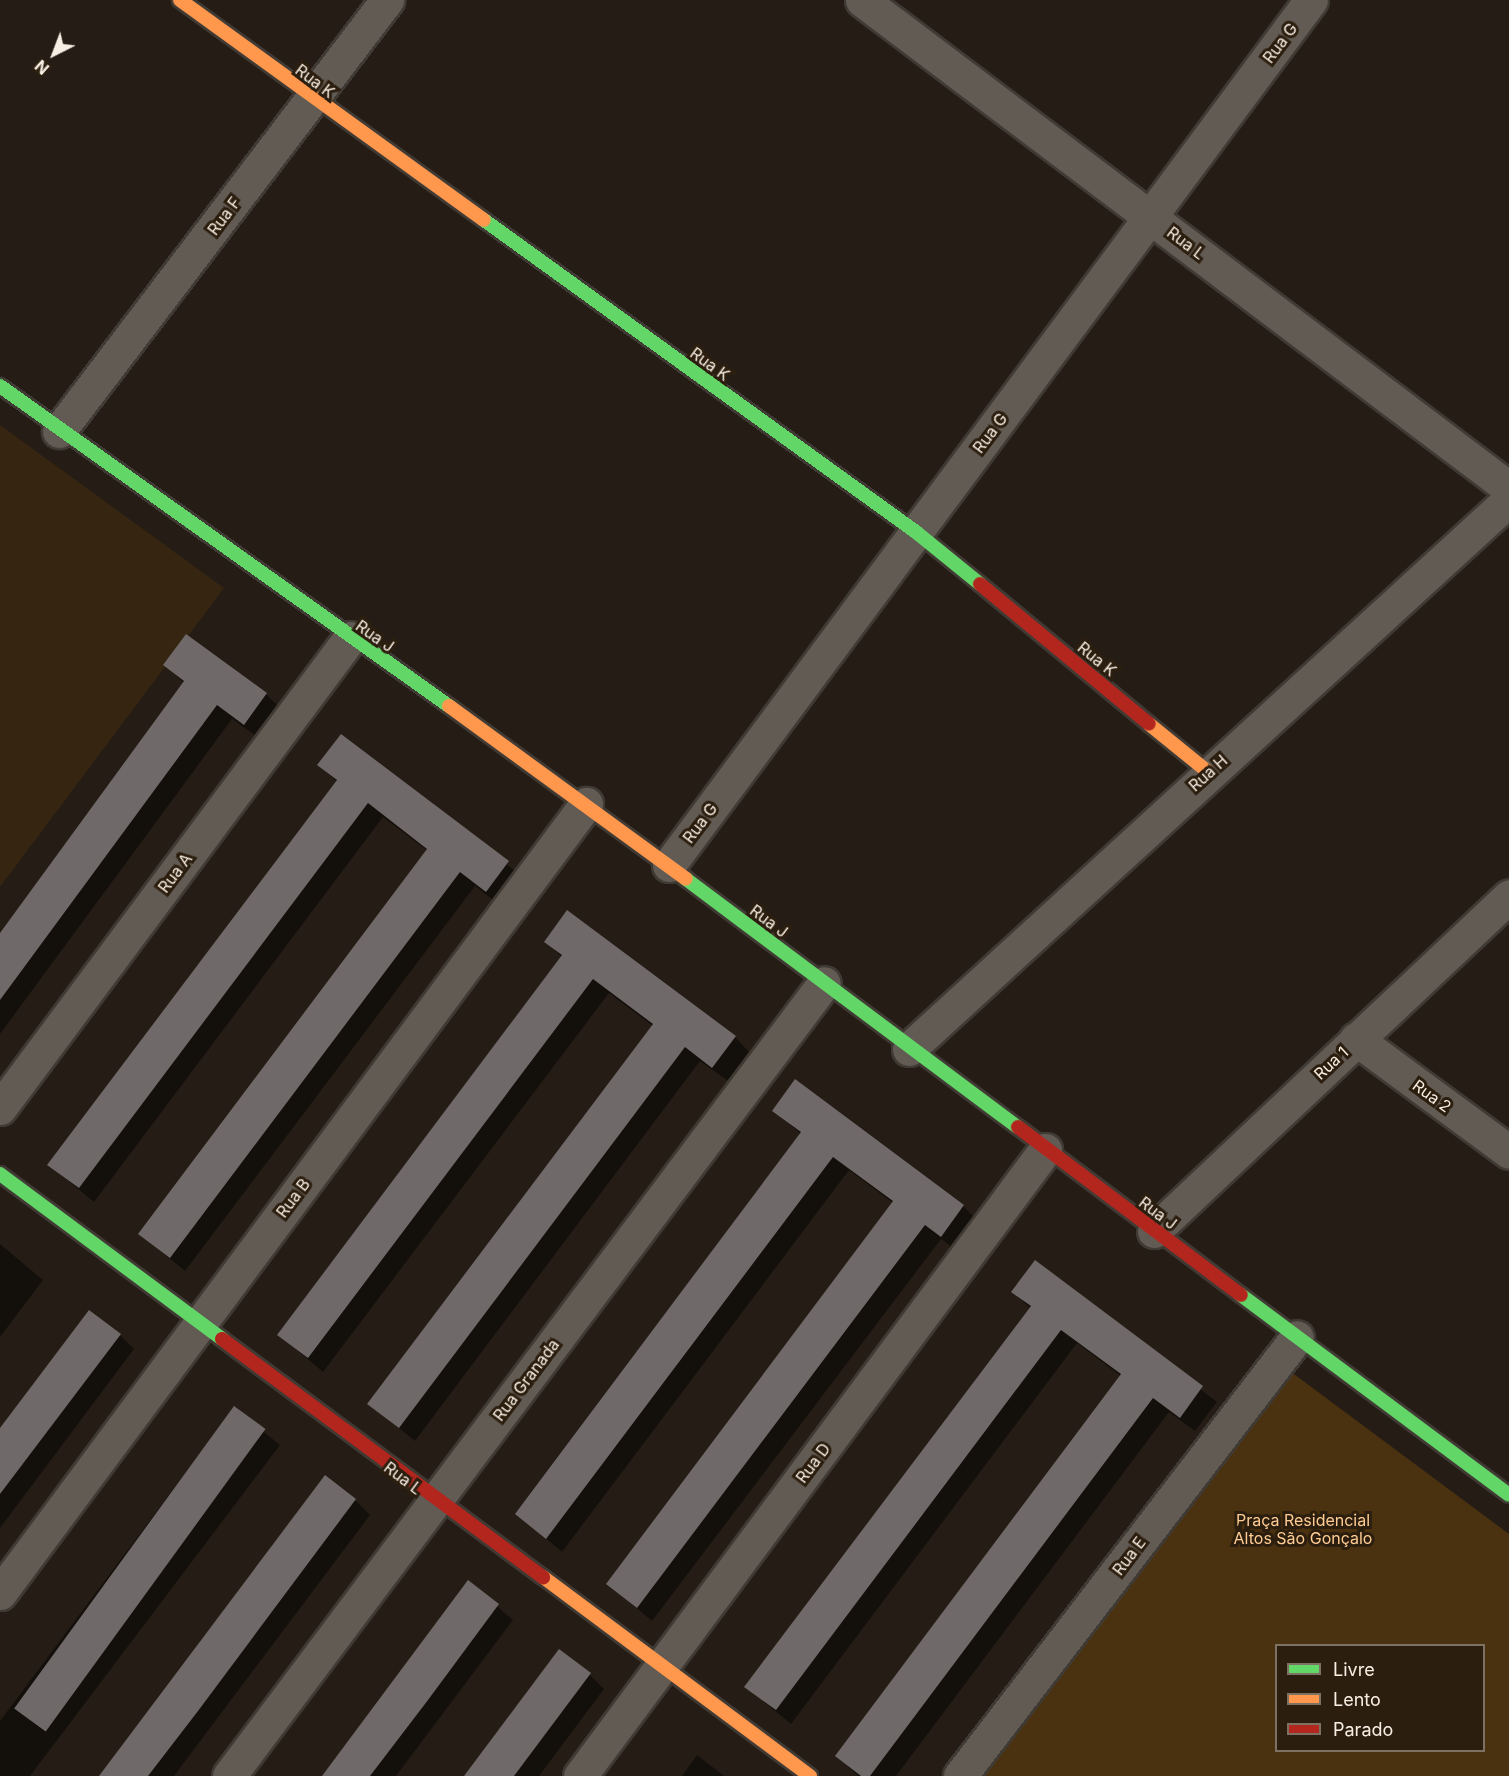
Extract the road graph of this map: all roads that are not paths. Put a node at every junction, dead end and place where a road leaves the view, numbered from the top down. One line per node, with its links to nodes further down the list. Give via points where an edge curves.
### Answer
1 (180, 0): 5 (street, Rua K)
2 (387, 0): 5 (street, Rua F)
3 (862, 0): 6 (street, Rua L)
4 (1311, 0): 6 (street, Rua G)
5 (312, 100): 8 (street, Rua F); 11 (street, Rua K)
6 (1151, 216): 9 (street, Rua L); 11 (street, Rua G)
7 (0, 386): 8 (street, Rua J)
8 (59, 431): 12 (street, Rua J)
9 (1509, 488)
10 (1509, 500): 13 (street, Rua H)
11 (916, 532): 13 (street, Rua K); 15 (street, Rua G)
12 (350, 638): 14 (street, Rua J); 20 (street, Rua A)
13 (1208, 772): 19 (street, Rua H)
14 (586, 804): 15 (street, Rua J); 25 (street, Rua B)
15 (669, 866): 17 (street, Rua J)
16 (1509, 896): 18 (street, Rua 1)
17 (824, 983): 19 (street, Rua J); 28 (street, Rua Granada)
18 (1356, 1039): 22 (street, Rua 2); 24 (street, Rua 1)
19 (909, 1049): 21 (street, Rua J)
20 (0, 1108)
21 (1045, 1150): 24 (street, Rua J); 30 (street, Rua D)
22 (1509, 1152)
23 (0, 1174): 25 (street, Rua L)
24 (1154, 1231): 26 (street, Rua J)
25 (199, 1324): 28 (street, Rua L); 29 (street, Rua B)
26 (1297, 1337): 27 (street, Rua J); 34 (street, Rua E)
27 (1509, 1495)
28 (435, 1502): 30 (street, Rua L); 31 (street, Rua Granada)
29 (0, 1593)
30 (661, 1667): 32 (street, Rua D); 33 (street, Rua L)
31 (229, 1776)
32 (580, 1776)
33 (810, 1776)
34 (960, 1776)

